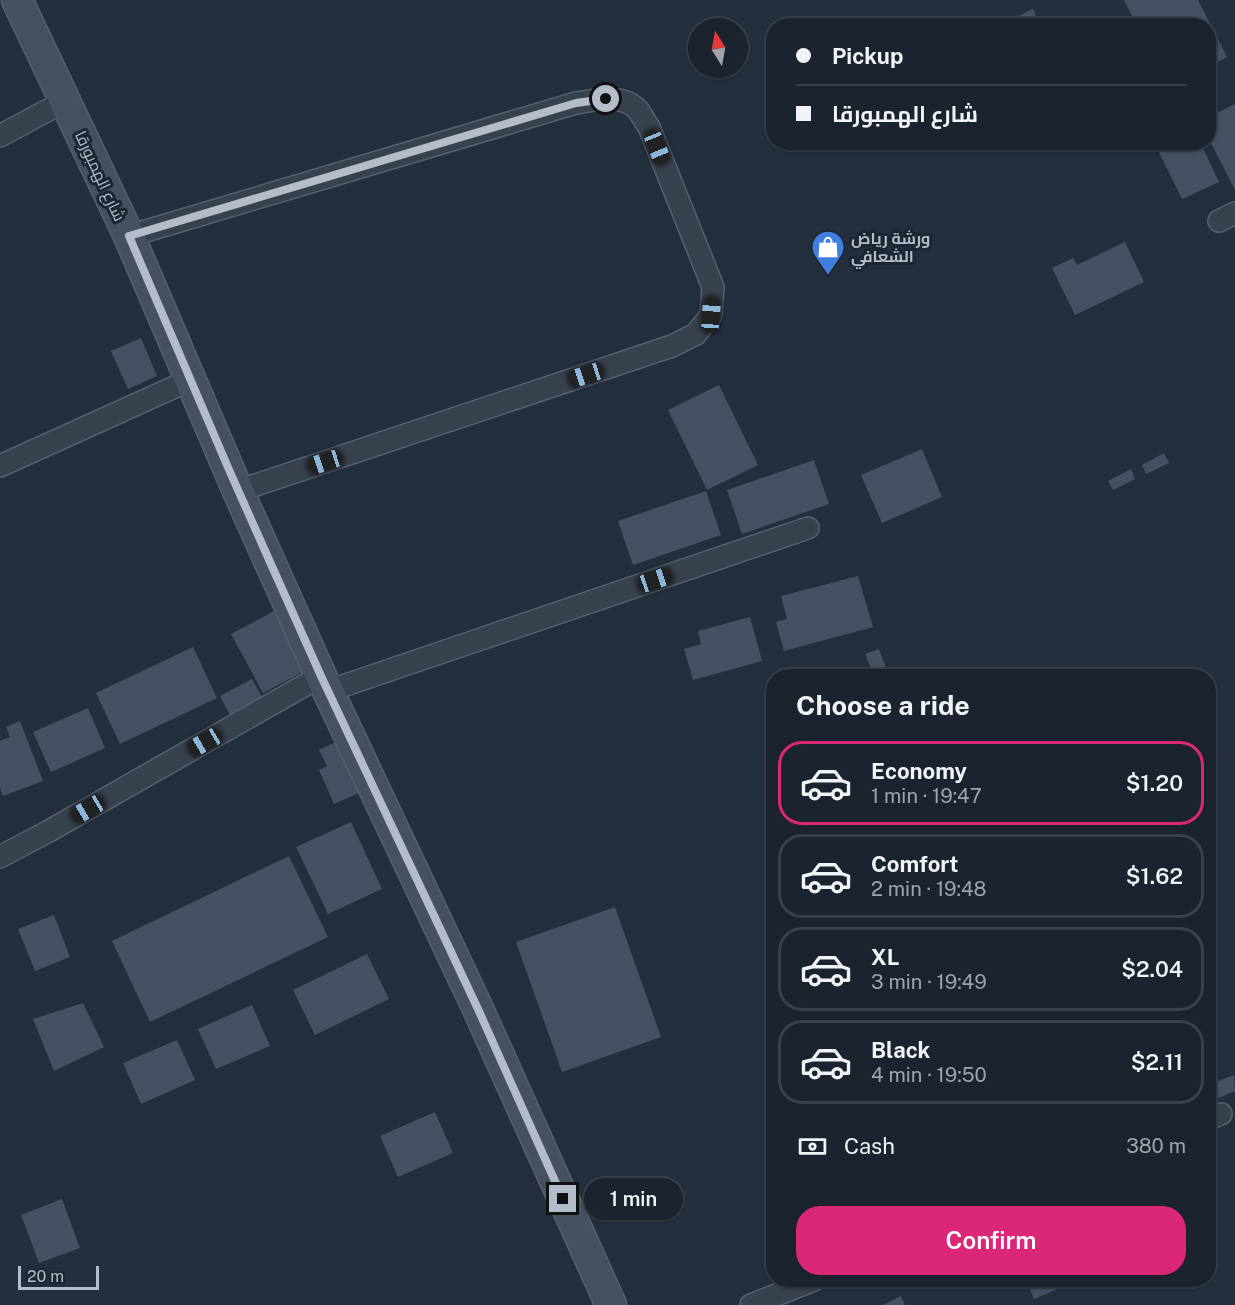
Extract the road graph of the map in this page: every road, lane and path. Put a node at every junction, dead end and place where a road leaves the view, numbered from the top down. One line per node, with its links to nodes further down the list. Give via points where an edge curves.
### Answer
1 (17, 0): 2 (street, شارع الهمبورقا)
2 (65, 101): 3 (street); 4 (street, شارع الهمبورقا)
3 (0, 136)
4 (129, 236): 5 (street, شارع الهمبورقا); 7 (street, via 576,103 625,101 638,110 649,127 713,287 711,315 696,334 672,346)
5 (190, 380): 6 (street); 7 (street, شارع الهمبورقا)
6 (0, 466)
7 (238, 491): 9 (street, شارع الهمبورقا)
8 (808, 528): 9 (street)
9 (325, 683): 10 (street); 12 (street, شارع الهمبورقا)
10 (0, 857)
11 (796, 1287): 13 (street)
12 (611, 1305)
13 (751, 1305)

